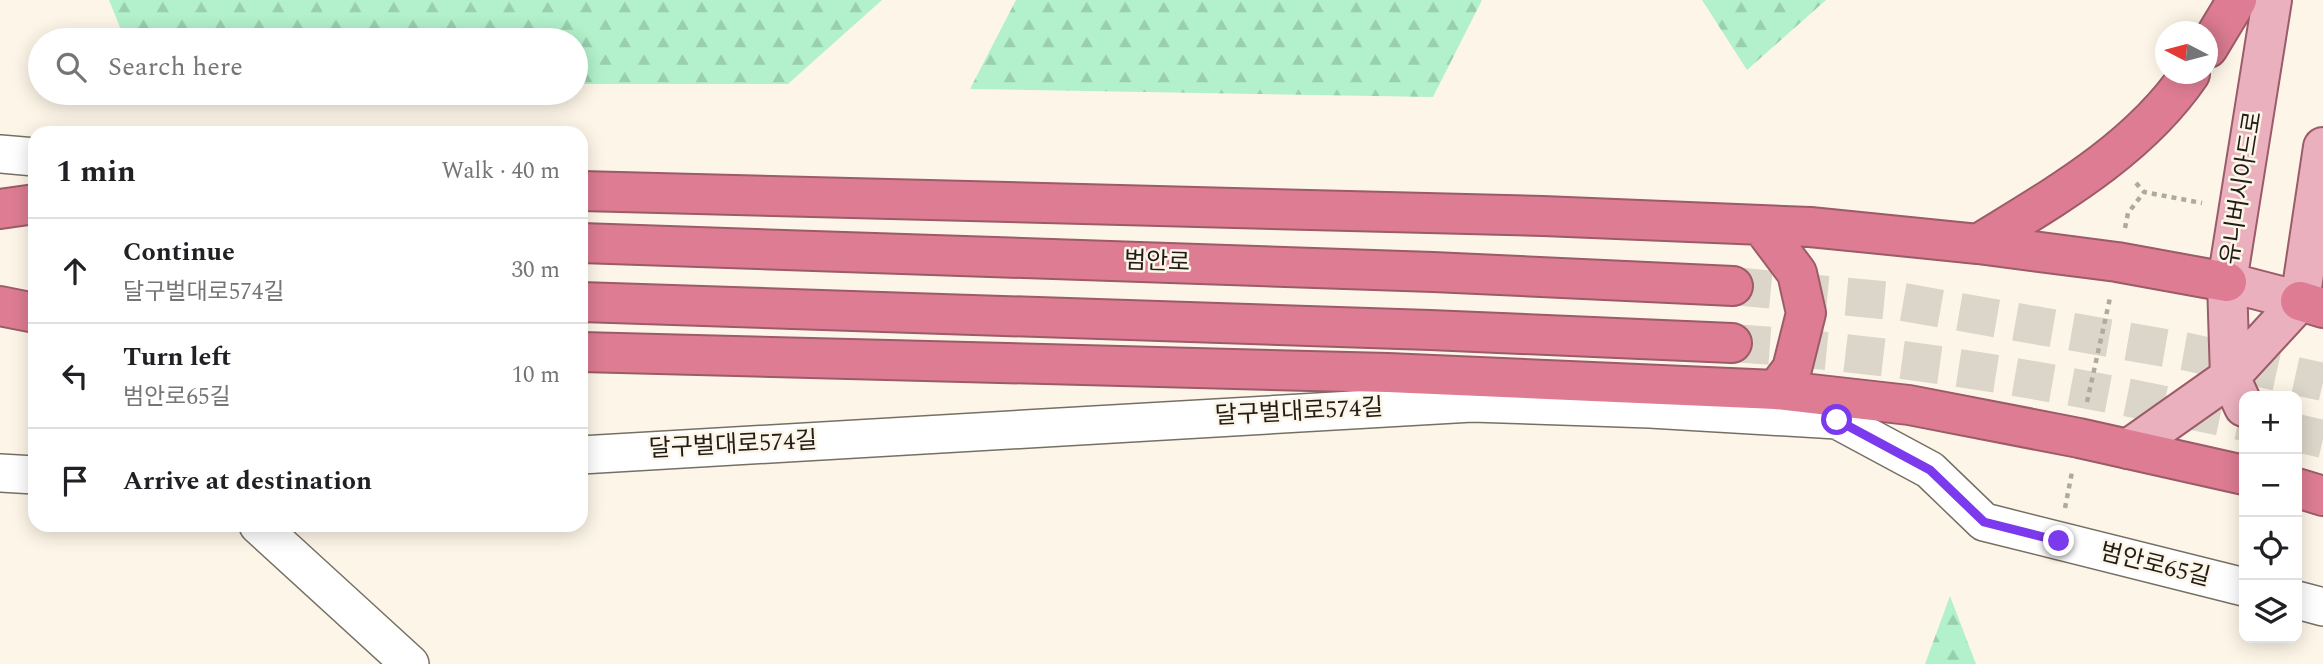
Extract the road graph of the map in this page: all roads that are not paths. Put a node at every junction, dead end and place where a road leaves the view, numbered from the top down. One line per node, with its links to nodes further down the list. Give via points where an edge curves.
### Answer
1 (2237, 0): 3 (highway)
2 (2272, 0): 16 (main road, 유니버시아드로)
3 (2218, 30)
4 (2183, 84): 15 (highway, via 2114,156)
5 (2323, 147): 21 (main road)
6 (0, 155): 7 (street)
7 (28, 157)
8 (588, 191): 11 (highway)
9 (28, 205): 10 (highway)
10 (0, 209)
11 (1761, 225): 15 (highway); 26 (highway, via 1797,274 1806,313 1792,369)
12 (0, 227): 13 (highway)
13 (28, 228)
14 (588, 243): 18 (highway, 범안로)
15 (1978, 244): 16 (highway)
16 (2227, 282): 21 (main road); 27 (main road, 유니버시아드로)
17 (0, 286): 19 (highway)
18 (1733, 286)
19 (28, 287)
20 (588, 302): 24 (highway)
21 (2311, 304): 27 (main road)
22 (0, 306): 23 (highway)
23 (28, 312)
24 (1732, 343)
25 (588, 352): 26 (highway, via 1388,373)
26 (1776, 390): 28 (highway, via 1909,405)
27 (2237, 392): 28 (main road)
28 (2128, 449): 31 (highway)
29 (588, 454): 35 (street, 달구벌대로574길, via 1472,403 1650,409 1837,420 1930,470)
30 (0, 473): 32 (street)
31 (2239, 474)
32 (28, 475)
33 (2302, 490): 34 (highway)
34 (2323, 496)
35 (1984, 522): 37 (street, 범안로65길)
36 (266, 532): 40 (street)
37 (2239, 586)
38 (2302, 601): 39 (street)
39 (2323, 607)
40 (410, 664)

